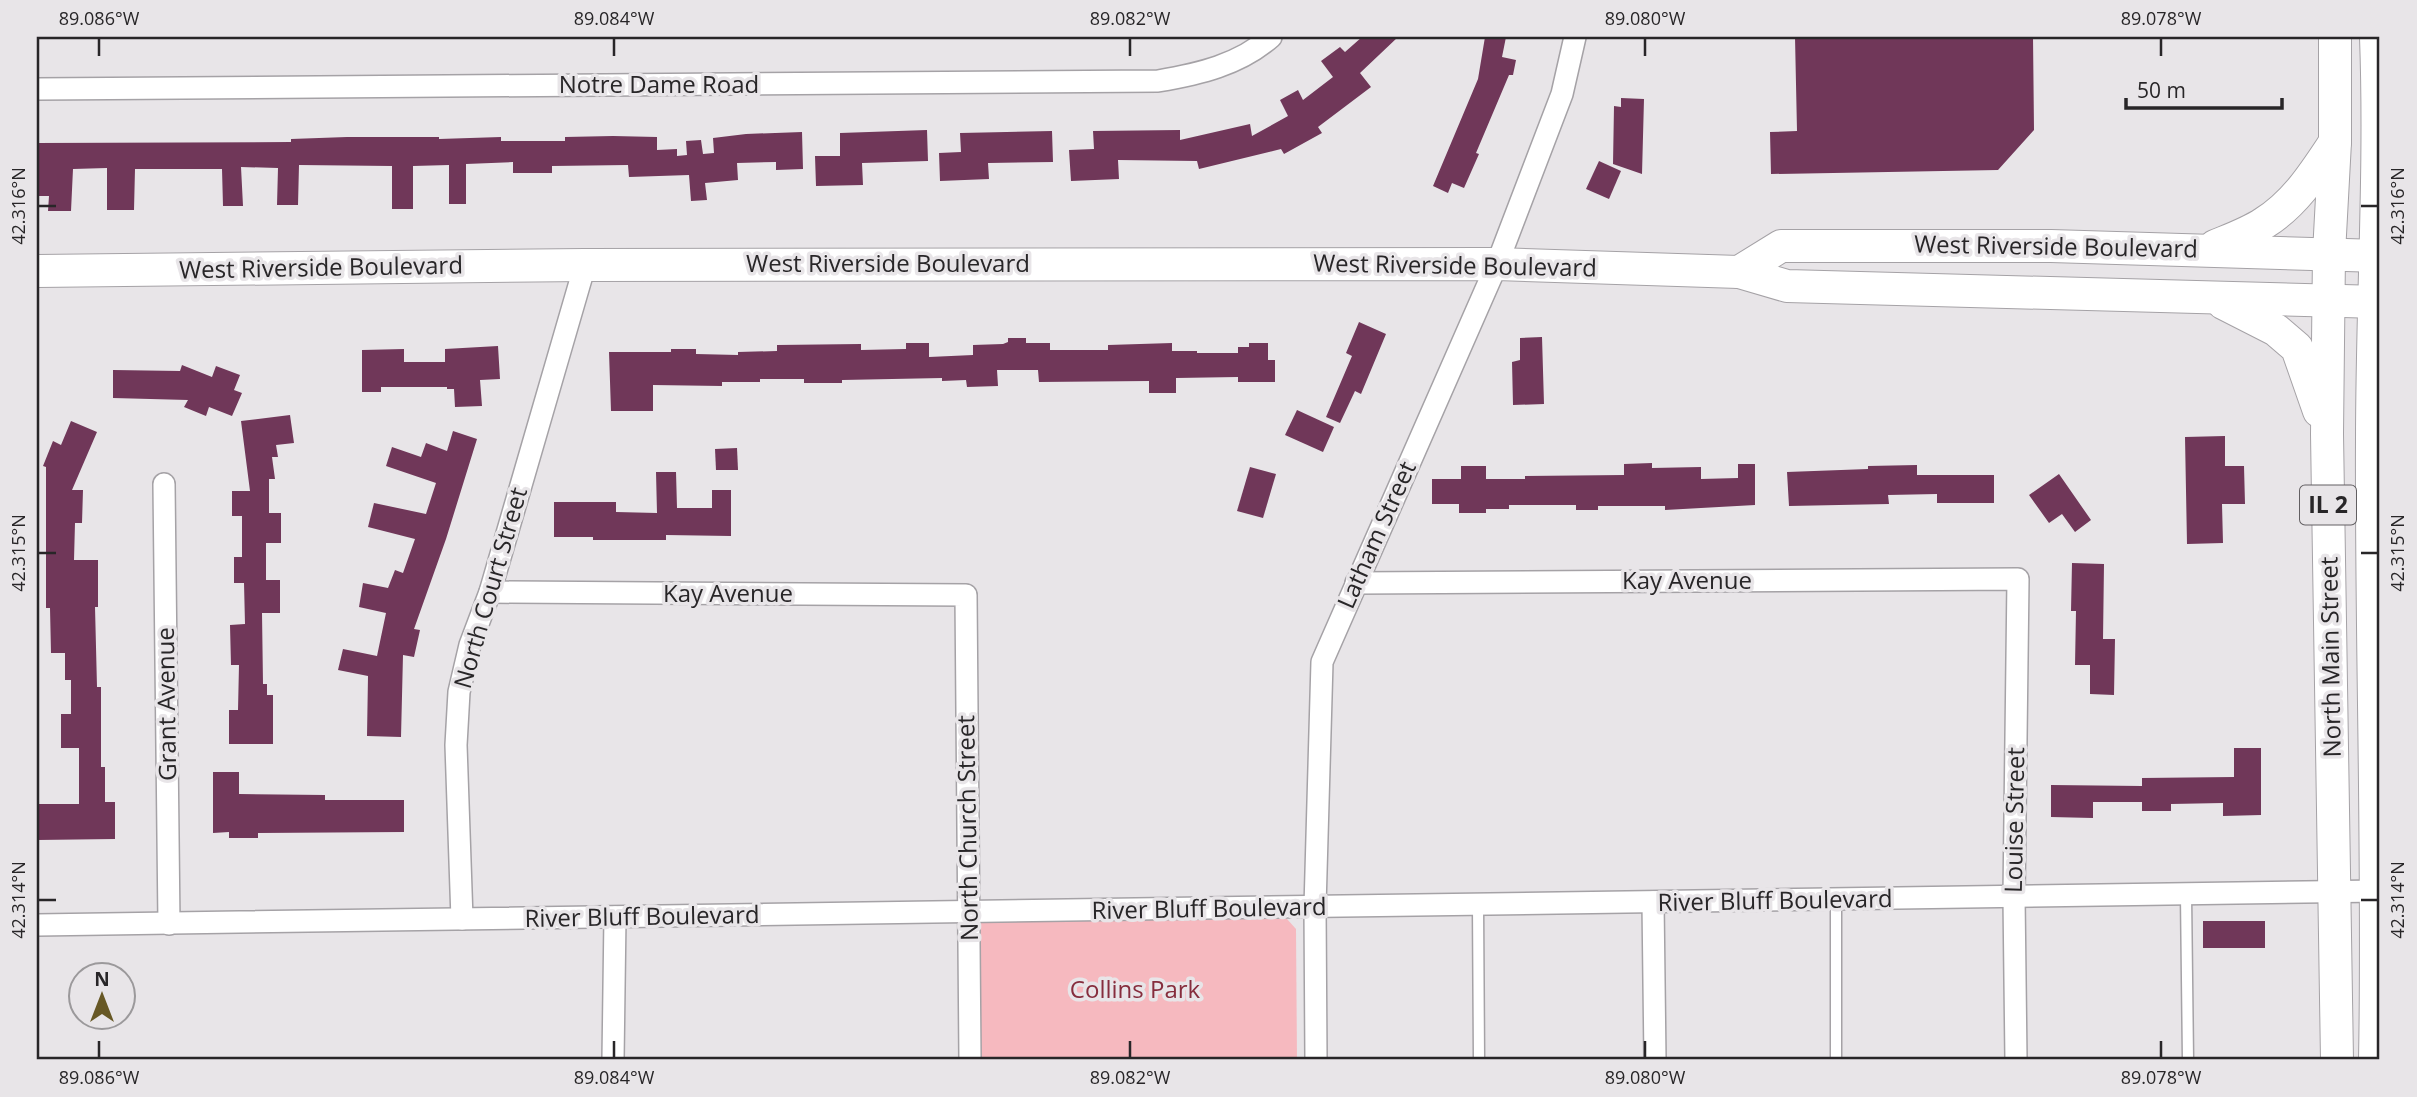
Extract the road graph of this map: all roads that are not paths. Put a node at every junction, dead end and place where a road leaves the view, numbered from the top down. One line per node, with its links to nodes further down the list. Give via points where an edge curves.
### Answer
1 (1271, 37): 5 (street, Notre Dame Road, via 1234,62 1158,81)
2 (1575, 37): 11 (street, Latham Street, via 1562,93)
3 (2335, 37): 6 (main road, IL 2)
4 (2376, 37): 7 (main road, IL 2)
5 (37, 89)
6 (2335, 142): 8 (main road, via 2284,209 2246,233); 9 (main road, IL 2)
7 (2380, 161): 10 (main road, IL 2)
8 (2207, 249): 9 (main road, West Riverside Boulevard); 14 (main road, West Riverside Boulevard, via 1782,246)
9 (2329, 253): 10 (main road, West Riverside Boulevard); 16 (main road, North Main Street / IL 2)
10 (2379, 256): 17 (main road, North Main Street / IL 2)
11 (1497, 264): 12 (main road, West Riverside Boulevard); 14 (main road, West Riverside Boulevard); 22 (street, Latham Street)
12 (585, 265): 13 (main road, West Riverside Boulevard); 23 (street, North Court Street)
13 (37, 271)
14 (1739, 272): 15 (main road, West Riverside Boulevard, via 1787,286)
15 (2212, 298): 16 (main road, West Riverside Boulevard); 18 (main road, via 2249,314 2297,348)
16 (2328, 300): 17 (main road, West Riverside Boulevard); 18 (main road, North Main Street / IL 2)
17 (2378, 302): 19 (main road, North Main Street / IL 2)
18 (2327, 434): 26 (main road, North Main Street / IL 2)
19 (2376, 434): 25 (main road, North Main Street / IL 2)
20 (164, 484): 36 (street, Grant Avenue)
21 (2018, 579): 22 (street, Kay Avenue); 28 (street, Louise Street)
22 (1356, 583): 32 (street, Latham Street, via 1322,662)
23 (490, 592): 24 (street, Kay Avenue); 35 (street, North Court Street, via 470,645 460,692 456,745)
24 (966, 595): 33 (street, North Church Street)
25 (2378, 891): 26 (street, River Bluff Boulevard); 47 (main road, North Main Street / IL 2)
26 (2335, 892): 27 (street, River Bluff Boulevard); 46 (main road, North Main Street / IL 2)
27 (2186, 895): 28 (street, River Bluff Boulevard); 45 (lane)
28 (2014, 897): 29 (street, River Bluff Boulevard); 44 (street, Louise Street)
29 (1836, 900): 30 (street, River Bluff Boulevard); 43 (lane)
30 (1653, 902): 31 (street, River Bluff Boulevard); 42 (street)
31 (1478, 905): 32 (street, River Bluff Boulevard); 41 (lane)
32 (1315, 907): 33 (street, River Bluff Boulevard); 40 (street, Latham Street)
33 (969, 912): 34 (street, River Bluff Boulevard); 39 (street, North Church Street)
34 (615, 917): 35 (street, River Bluff Boulevard); 38 (street)
35 (462, 919): 36 (street, River Bluff Boulevard)
36 (169, 923): 37 (street, River Bluff Boulevard)
37 (37, 925)
38 (613, 1060)
39 (970, 1060)
40 (1315, 1060)
41 (1479, 1060)
42 (1655, 1060)
43 (1836, 1060)
44 (2016, 1060)
45 (2188, 1060)
46 (2337, 1060)
47 (2375, 1060)

